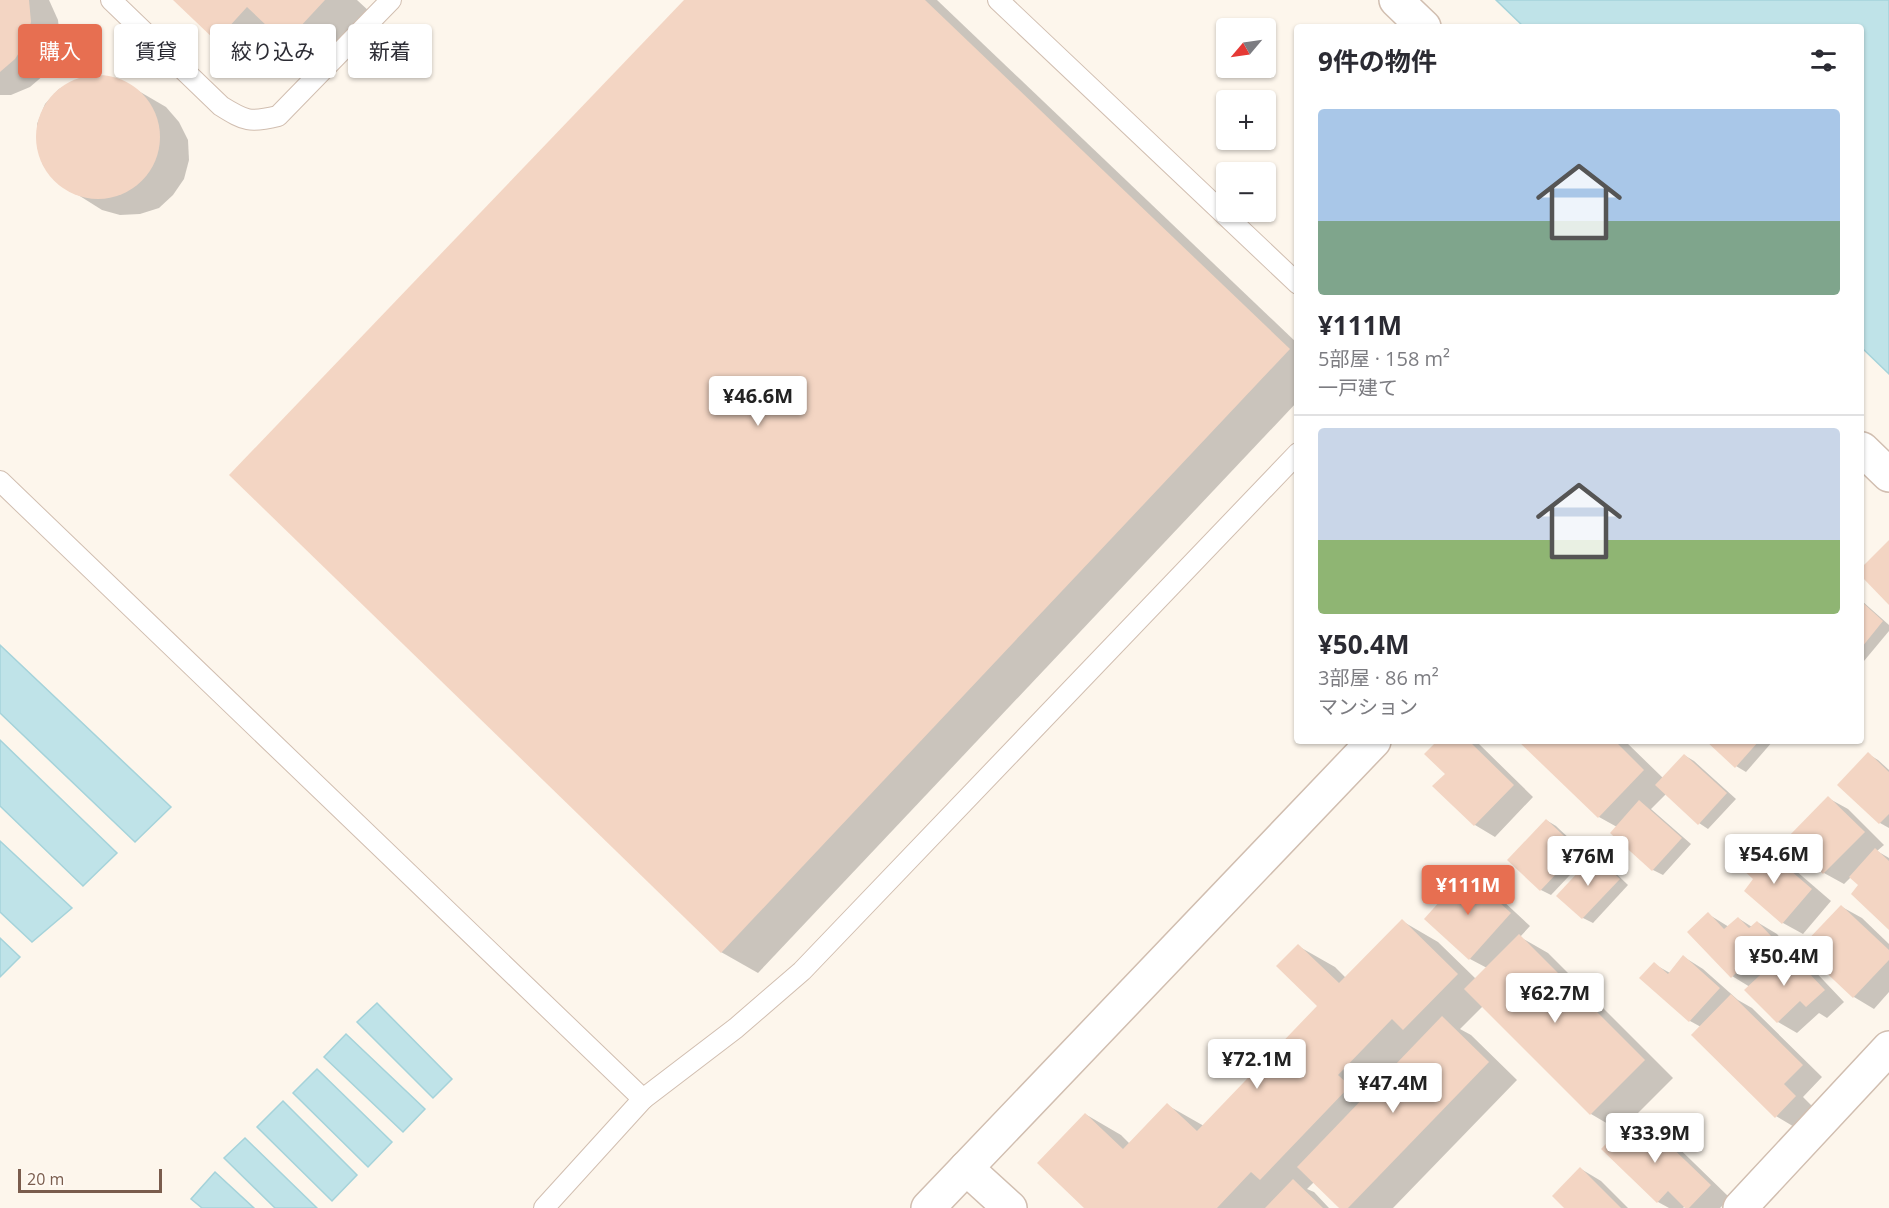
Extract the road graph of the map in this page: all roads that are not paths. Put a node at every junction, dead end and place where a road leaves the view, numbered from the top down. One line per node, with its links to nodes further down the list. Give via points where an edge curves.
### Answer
1 (111, 0): 2 (lane, via 221,106 242,119 258,121 278,116)
2 (391, 0)
3 (998, 0): 6 (lane)
4 (1396, 0): 5 (street)
5 (1421, 24)
6 (1294, 280)
7 (1864, 451): 9 (street)
8 (1294, 457): 13 (lane, via 802,971 736,1028)
9 (1889, 475)
10 (0, 481): 13 (lane)
11 (1371, 744): 14 (street)
12 (1889, 1048): 18 (street)
13 (643, 1099): 15 (lane)
14 (966, 1168): 16 (street); 17 (street)
15 (544, 1208)
16 (928, 1208)
17 (1010, 1208)
18 (1740, 1208)

